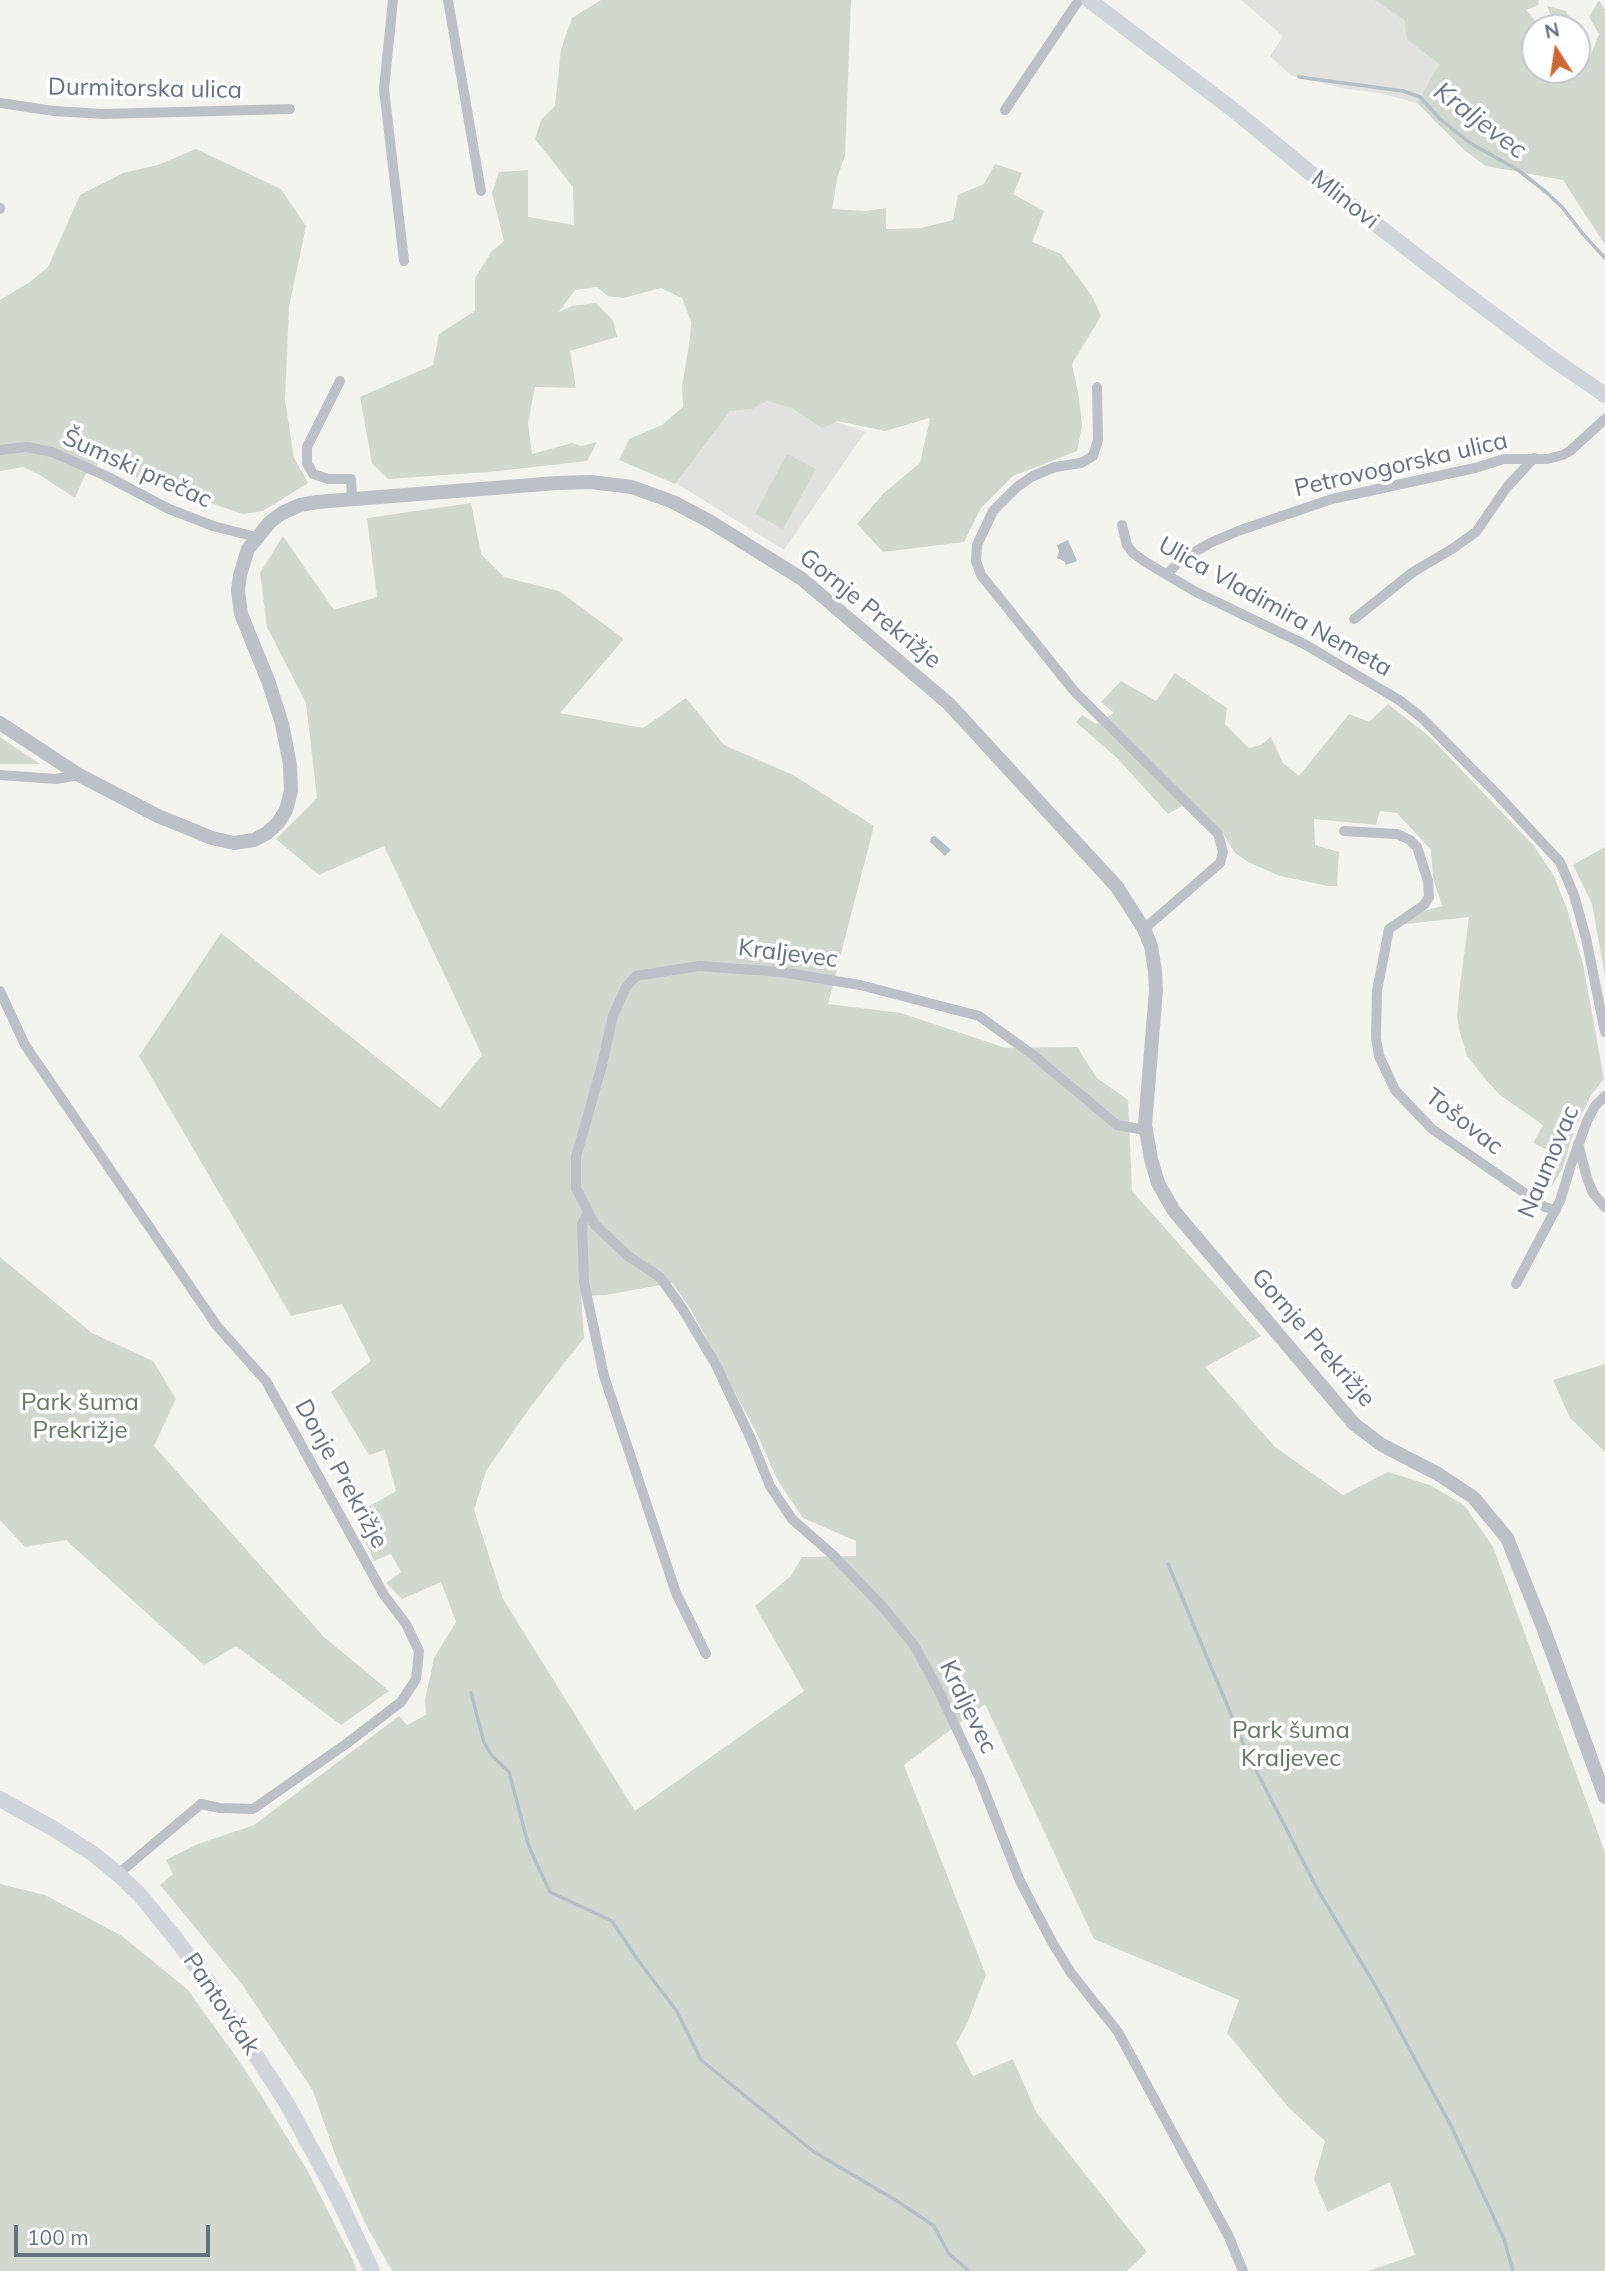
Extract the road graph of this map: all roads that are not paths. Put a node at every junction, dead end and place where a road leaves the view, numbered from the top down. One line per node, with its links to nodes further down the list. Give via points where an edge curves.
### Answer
1 (393, 0): 9 (street, via 384,89)
2 (448, 0): 8 (street)
3 (1079, 0): 7 (street)
4 (1089, 0): 12 (main road, Mlinovi, via 1550,358)
5 (0, 103): 6 (street, Durmitorska ulica, via 103,114)
6 (290, 109)
7 (1005, 110)
8 (481, 191)
9 (404, 261)
10 (340, 381): 16 (street, via 307,447 307,463 313,474 351,480)
11 (1097, 387): 25 (street, via 1098,440 1093,456 1055,467 1017,487 993,511 977,545 976,561 981,575 1074,691 1218,834 1223,852 1220,863)
12 (1605, 395)
13 (1605, 419): 15 (street, Petrovogorska ulica, via 1563,455)
14 (0, 450): 18 (street, Šumski prečac, via 26,447 51,452 169,509)
15 (1534, 458): 19 (street, Petrovogorska ulica, via 1504,459 1314,504 1197,549); 20 (street, via 1476,532 1413,572)
16 (352, 498): 18 (street, Gornje Prekrižje, via 300,505 282,513); 25 (street, Gornje Prekrižje, via 590,482 632,487 709,521 803,579 949,704 1117,887)
17 (1122, 525): 19 (street, Ulica Vladimira Nemeta, via 1133,553)
18 (256, 537): 23 (street, Gornje Prekrižje, via 248,548 238,590 241,614 282,724 290,765 291,791 278,823 254,839 234,843 212,838)
19 (1167, 574): 27 (street, Ulica Vladimira Nemeta, via 1306,645 1399,700 1483,779 1560,862 1586,938)
20 (1354, 619)
21 (0, 723): 23 (street, Gornje Prekrižje)
22 (0, 775): 23 (street, via 55,779)
23 (79, 775)
24 (1344, 831): 32 (street, Tošovac, via 1398,834 1410,840 1417,847 1428,881 1429,897 1424,905 1389,929 1377,991 1378,1047 1395,1090 1432,1129 1545,1207)
25 (1144, 929): 29 (street, Gornje Prekrižje, via 1156,986)
26 (0, 991): 38 (street, Donje Prekrižje, via 25,1045 217,1326 266,1381 419,1651 415,1679 401,1702 346,1744 253,1809 201,1804)
27 (1605, 1032)
28 (1605, 1096): 30 (street, Naumovac, via 1595,1106)
29 (1145, 1130): 33 (street, Kraljevec, via 1116,1125 979,1016 860,985 781,972 699,966 670,970 636,976 613,1016 576,1157 576,1188); 36 (street, Gornje Prekrižje, via 1158,1183 1174,1211 1354,1424 1473,1497 1507,1538)
30 (1578, 1143): 31 (street, via 1593,1193); 32 (street, Naumovac)
31 (1605, 1207)
32 (1556, 1210): 34 (street, Naumovac)
33 (588, 1213): 35 (street, Kraljevec, via 582,1224 583,1282 604,1376 676,1592); 40 (street, Kraljevec, via 628,1256 660,1277 682,1308 716,1366 770,1486 792,1519 881,1605 914,1645 973,1764 1020,1881 1071,1973 1118,2032)
34 (1516, 1284)
35 (706, 1654)
36 (1605, 1797)
37 (0, 1799): 38 (main road, Pantovčak, via 54,1829)
38 (118, 1874): 39 (main road, Pantovčak, via 175,1938 279,2092)
39 (372, 2271)
40 (1243, 2271)

